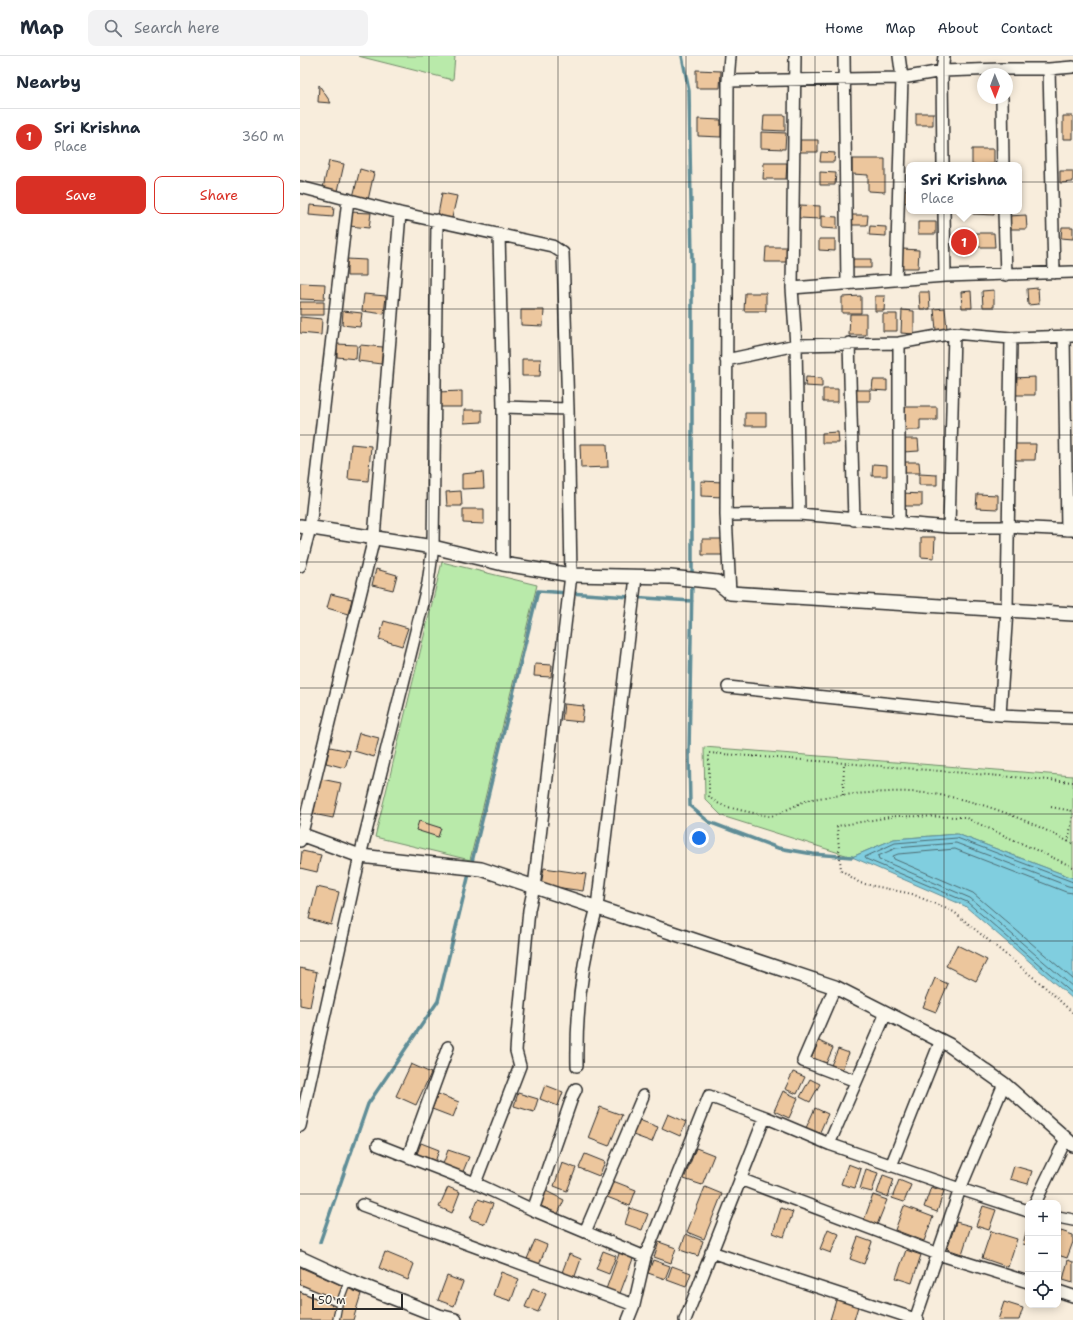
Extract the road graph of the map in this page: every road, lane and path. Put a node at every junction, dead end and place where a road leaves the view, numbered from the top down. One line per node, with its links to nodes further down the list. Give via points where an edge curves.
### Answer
1 (730, 56): 14 (street)
2 (795, 56): 12 (street)
3 (844, 56): 13 (street)
4 (899, 56): 11 (street)
5 (944, 56): 10 (street)
6 (1073, 67): 7 (street)
7 (1049, 69): 8 (street); 26 (street)
8 (1013, 70)
9 (977, 71): 10 (street)
10 (942, 72): 11 (street); 16 (street)
11 (902, 78): 13 (street); 29 (street)
12 (795, 80): 13 (street); 14 (street); 31 (street)
13 (844, 80): 30 (street)
14 (728, 81): 38 (street)
15 (1002, 104): 17 (street)
16 (943, 162)
17 (1003, 162)
18 (300, 187): 19 (street)
19 (348, 199): 20 (street); 45 (street)
20 (400, 213): 23 (street); 49 (street)
21 (944, 214): 28 (street)
22 (1004, 214): 27 (street)
23 (437, 220): 24 (street); 50 (street)
24 (499, 234): 39 (street); 40 (street, via 552,246 563,253)
25 (1073, 272): 26 (street)
26 (1054, 273): 27 (street)
27 (1006, 275): 28 (street)
28 (945, 276): 29 (street)
29 (896, 280): 30 (street)
30 (847, 284): 31 (street)
31 (792, 288): 37 (street)
32 (954, 333): 34 (street); 36 (street); 46 (street)
33 (1069, 336): 34 (street); 48 (street)
34 (1011, 338): 47 (street)
35 (849, 343): 36 (street); 37 (street); 43 (street)
36 (899, 343): 44 (street)
37 (796, 345): 38 (street); 41 (street)
38 (726, 360): 42 (street)
39 (503, 407): 40 (street); 51 (street)
40 (568, 409): 53 (street)
41 (799, 514): 42 (street); 43 (street)
42 (726, 515): 55 (street)
43 (854, 520): 44 (street)
44 (899, 522): 46 (street)
45 (305, 527): 49 (street); 52 (street)
46 (949, 527): 47 (street)
47 (1009, 527): 48 (street); 56 (street)
48 (1070, 530)
49 (374, 538): 50 (street); 67 (street)
50 (433, 547): 51 (street); 70 (street, via 428,583)
51 (503, 564): 53 (street)
52 (300, 566)
53 (571, 575): 54 (street); 72 (street)
54 (636, 577): 55 (street, via 670,577 717,582); 73 (street)
55 (730, 593): 56 (street)
56 (1007, 610): 57 (street); 59 (street)
57 (1073, 614)
58 (728, 687): 59 (street)
59 (1000, 715): 60 (street)
60 (1073, 718)
61 (844, 763): 62 (path); 63 (path); 63 (path, via 709,753 709,797 723,806 770,816 807,800)
62 (1073, 782)
63 (843, 796): 68 (path, via 890,792 939,794 982,805 1043,828)
64 (1051, 807): 65 (path)
65 (1073, 811)
66 (1073, 817): 68 (path)
67 (301, 836): 70 (street)
68 (1068, 842): 69 (path)
69 (1073, 844)
70 (360, 856): 72 (street, via 481,869); 85 (street)
71 (1073, 867): 76 (path, via 964,817 896,816 837,826 841,870 860,883 912,894 954,912)
72 (534, 887): 73 (street); 92 (street, via 529,910 516,1036 516,1052 520,1066)
73 (597, 907): 74 (street); 79 (street, via 579,993)
74 (835, 987): 75 (street); 80 (street, via 803,1061)
75 (886, 1013): 77 (street); 80 (street)
76 (1073, 1013)
77 (941, 1040): 81 (street); 90 (street)
78 (448, 1047): 89 (street)
79 (577, 1066)
80 (856, 1081): 87 (street)
81 (1004, 1084): 86 (street); 93 (street)
82 (576, 1089): 96 (street)
83 (643, 1096): 100 (street)
84 (765, 1117): 87 (street); 91 (street); 103 (street, via 709,1096)
85 (300, 1126)
86 (1069, 1142): 94 (street)
87 (829, 1144): 90 (street)
88 (378, 1146): 89 (street)
89 (408, 1157): 92 (street)
90 (891, 1166): 93 (street)
91 (740, 1179): 101 (street); 102 (street)
92 (475, 1182): 96 (street)
93 (960, 1189): 97 (street); 102 (street)
94 (1037, 1200)
95 (362, 1205): 111 (street)
96 (533, 1210): 100 (street)
97 (1025, 1210)
98 (1061, 1218): 99 (street)
99 (1073, 1220)
100 (585, 1232): 103 (street)
101 (711, 1252): 115 (street); 116 (street)
102 (938, 1254): 106 (street); 116 (street)
103 (645, 1257): 111 (street)
104 (300, 1258): 105 (street)
105 (348, 1280): 110 (lane); 113 (street)
106 (1025, 1281)
107 (300, 1288): 110 (lane)
108 (1061, 1292): 109 (street)
109 (1073, 1296)
110 (339, 1304): 112 (lane)
111 (634, 1305): 114 (street)
112 (336, 1320)
113 (454, 1320)
114 (628, 1320)
115 (685, 1320)
116 (916, 1320)

